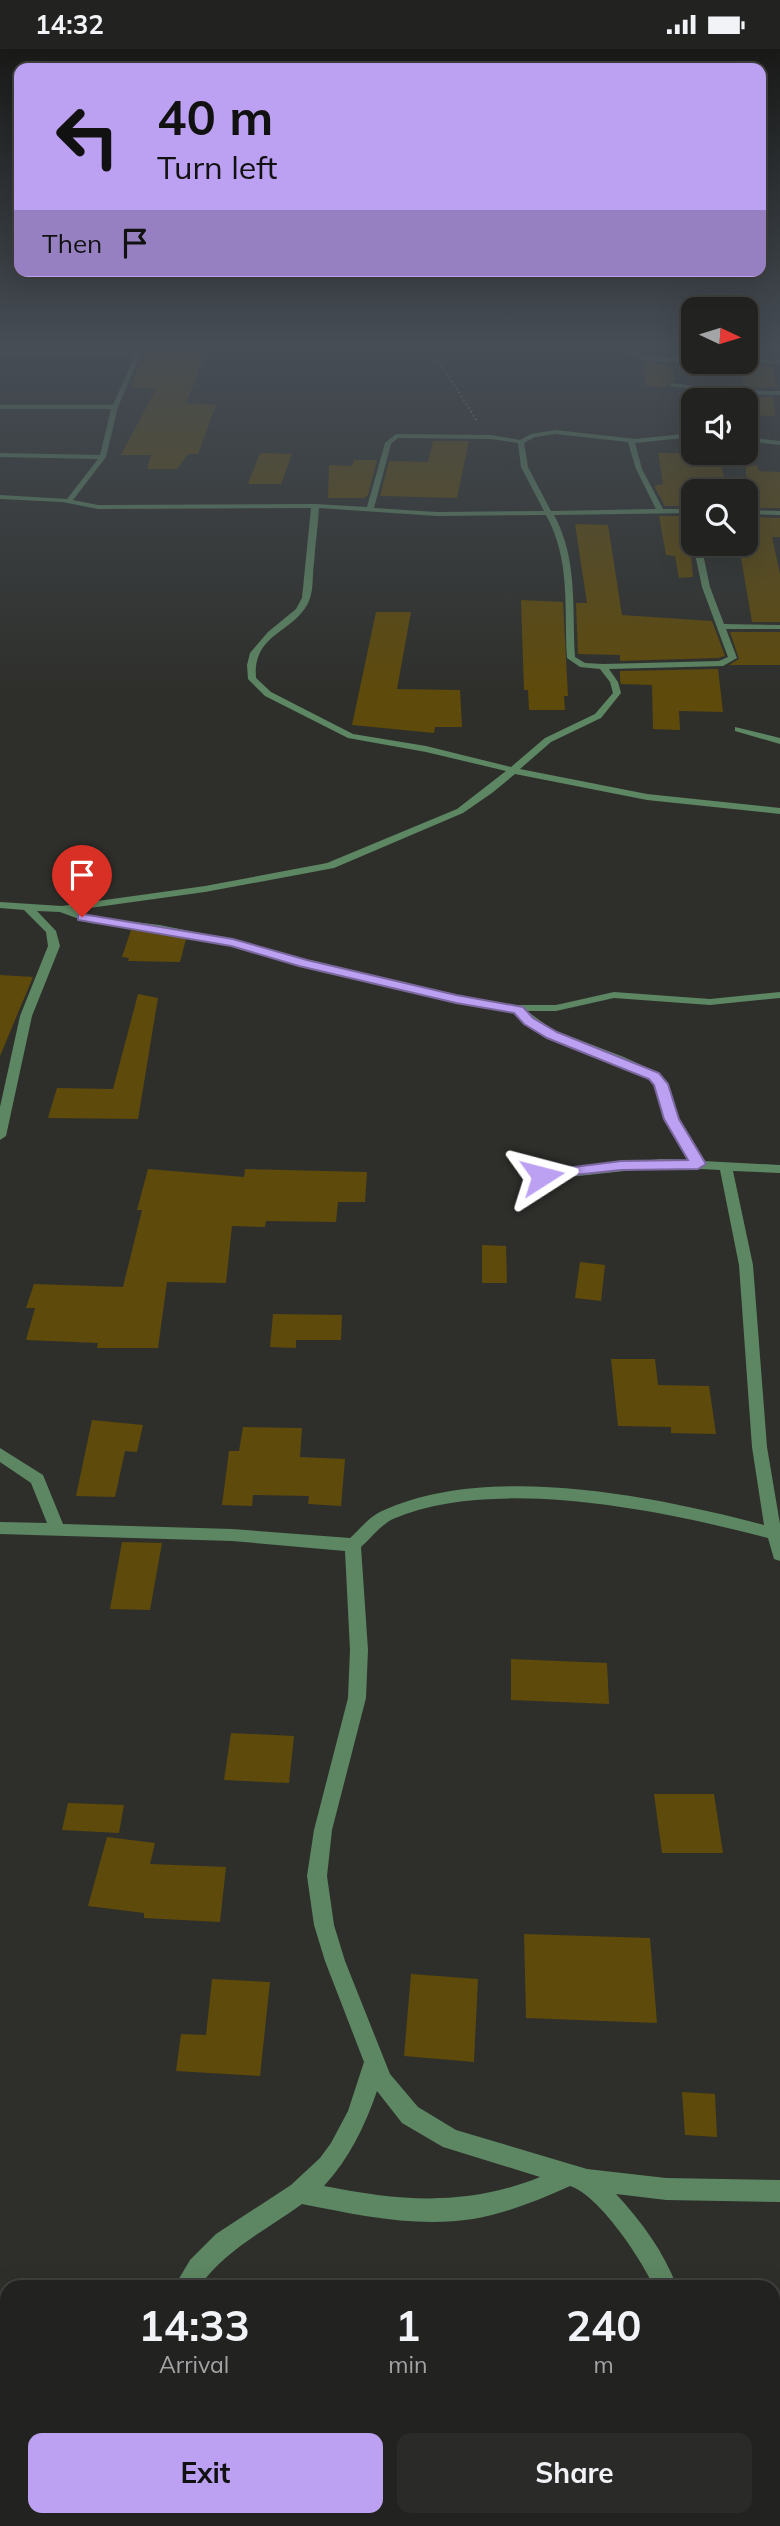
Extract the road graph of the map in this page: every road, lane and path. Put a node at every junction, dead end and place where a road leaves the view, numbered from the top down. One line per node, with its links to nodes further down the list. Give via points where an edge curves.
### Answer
1 (97, 465): 6 (street)
2 (382, 465): 8 (street)
3 (526, 465): 9 (street, via 534,491)
4 (635, 465): 10 (street)
5 (0, 498): 6 (street)
6 (69, 501): 7 (street, via 111,507)
7 (314, 506): 8 (street); 20 (street, via 310,588 301,609 266,636 253,661 252,679 268,694 345,734)
8 (370, 510): 9 (street, via 506,516)
9 (547, 511): 10 (street); 17 (street, via 567,560 571,658)
10 (661, 512): 12 (street)
11 (758, 512): 13 (street)
12 (681, 513)
13 (780, 513)
14 (700, 556): 15 (street)
15 (722, 626): 16 (street); 17 (street, via 734,656 726,662)
16 (780, 627)
17 (603, 667): 20 (street, via 617,694 611,705 548,740)
18 (738, 729): 19 (street)
19 (780, 741)
20 (515, 770): 21 (street, via 647,797); 24 (street, via 460,811 330,866)
21 (780, 811)
22 (0, 905): 23 (street)
23 (29, 909): 24 (street); 27 (street, via 51,931 54,946 26,1016)
24 (62, 909): 26 (street, via 90,920 233,943 468,1002)
25 (780, 995): 26 (street, via 710,1002 614,995 556,1008)
26 (518, 1010): 28 (street, via 552,1035 654,1076 661,1084 671,1119)
27 (0, 1136)
28 (698, 1164): 29 (street); 31 (street, via 621,1165)
29 (725, 1165): 30 (street); 35 (street, via 746,1265 757,1414)
30 (780, 1169)
31 (542, 1176)
32 (0, 1454): 34 (street, via 37,1479)
33 (0, 1528): 34 (street)
34 (57, 1529): 36 (street)
35 (777, 1534): 36 (street, via 672,1510 568,1496 462,1494 398,1507 362,1531); 37 (street)
36 (353, 1545): 38 (street, via 357,1698 323,1830 317,1876 335,1961)
37 (780, 1554)
38 (375, 2061): 39 (street, via 382,2081 410,2115 451,2139); 41 (street, via 364,2104 350,2133 331,2165)
39 (578, 2178): 40 (street, via 666,2189); 41 (street, via 462,2209 395,2208); 43 (street, via 628,2222 654,2257)
40 (780, 2191)
41 (301, 2193): 42 (street, via 229,2235)
42 (190, 2280)
43 (663, 2280)

